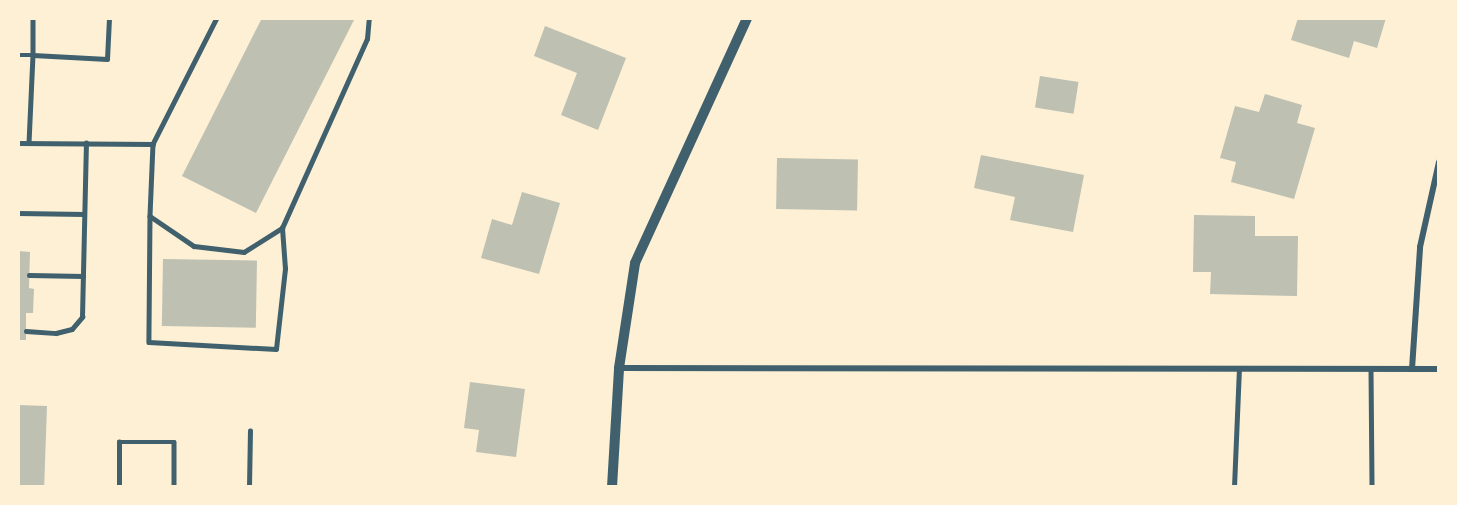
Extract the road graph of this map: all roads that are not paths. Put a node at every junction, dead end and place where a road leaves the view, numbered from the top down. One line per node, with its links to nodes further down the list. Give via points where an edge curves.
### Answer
1 (33, 18): 7 (lane)
2 (109, 18): 7 (lane, via 107,59)
3 (218, 18): 11 (lane)
4 (369, 18): 16 (lane, via 367,39)
5 (747, 18): 20 (street, via 635,263)
6 (18, 55): 7 (lane)
7 (33, 55): 9 (lane)
8 (18, 143): 9 (lane)
9 (29, 143): 10 (lane)
10 (86, 143): 11 (lane); 14 (lane)
11 (153, 144): 15 (lane)
12 (1439, 162): 23 (street, via 1420,247)
13 (18, 213): 14 (lane)
14 (84, 214): 18 (lane)
15 (150, 216): 16 (lane, via 194,246 244,252); 16 (lane, via 149,342 276,349 285,269)
16 (282, 228)
17 (29, 275): 18 (lane)
18 (83, 276): 19 (lane, via 82,317 72,329 56,333)
19 (26, 331)
20 (619, 368): 21 (street); 29 (street)
21 (1239, 369): 22 (street); 30 (lane)
22 (1371, 369): 23 (street); 31 (lane)
23 (1412, 369): 24 (street)
24 (1439, 369)
25 (250, 431): 28 (lane)
26 (119, 487): 27 (lane, via 119,442 174,442)
27 (174, 487)
28 (249, 487)
29 (612, 487)
30 (1234, 487)
31 (1371, 487)

